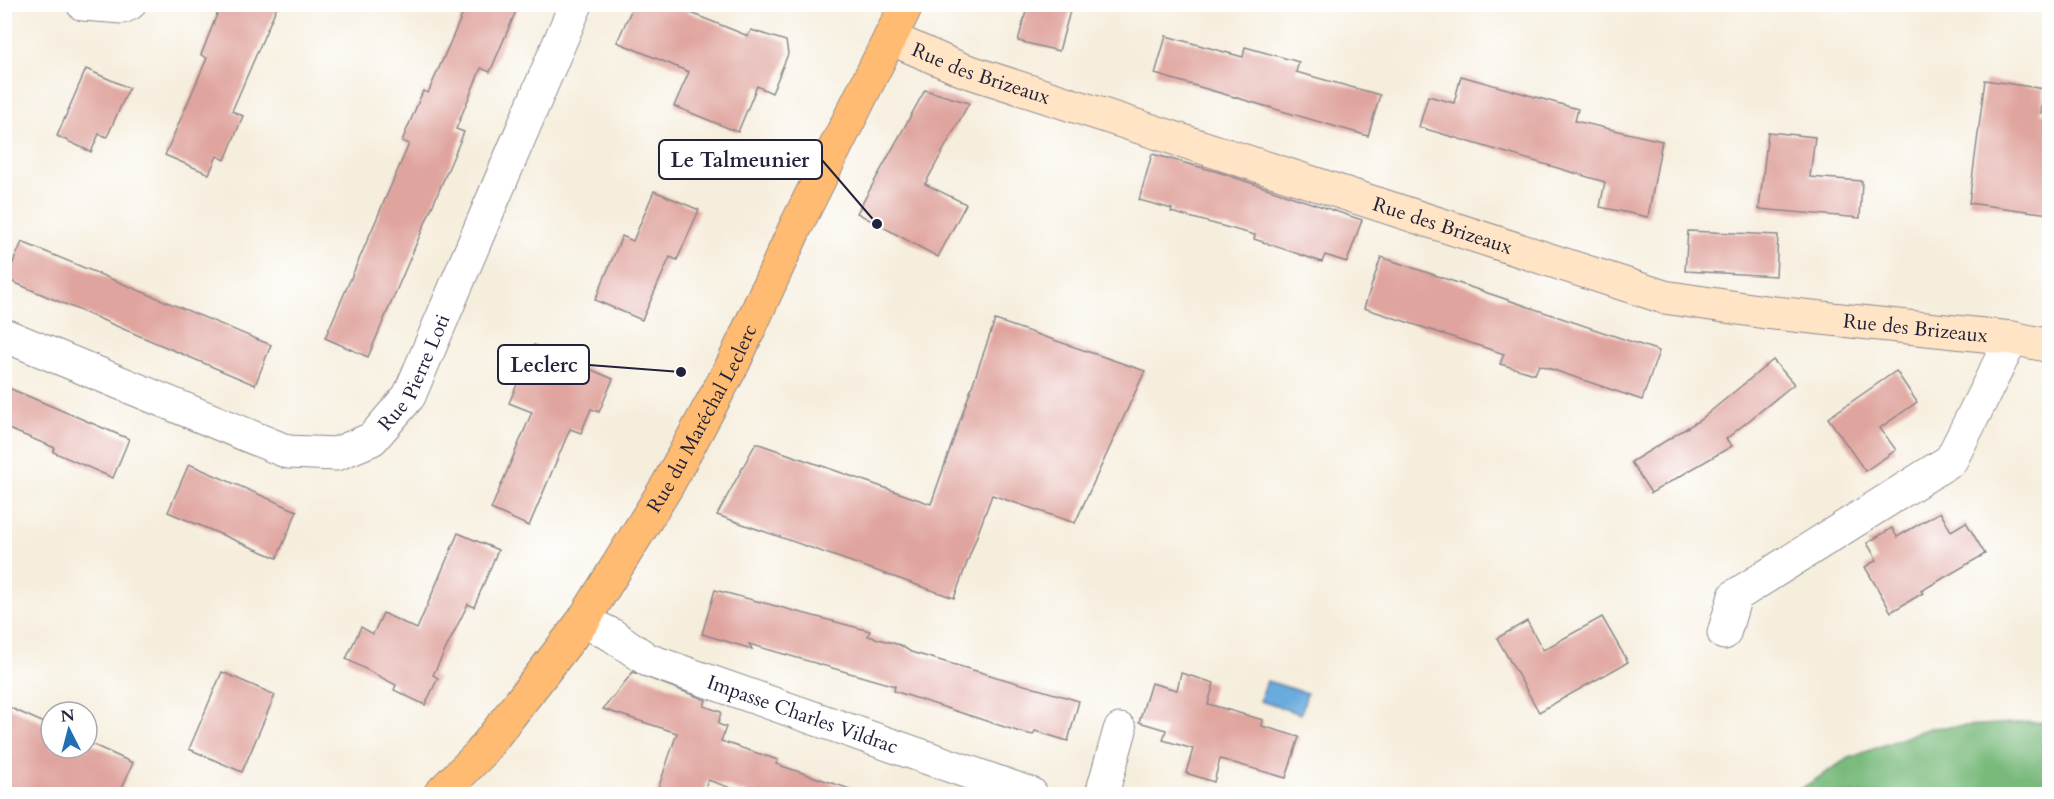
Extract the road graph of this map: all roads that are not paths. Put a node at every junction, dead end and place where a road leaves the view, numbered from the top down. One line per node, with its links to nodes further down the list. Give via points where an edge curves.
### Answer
1 (83, 4): 2 (street)
2 (129, 4)
3 (576, 4): 6 (street, Rue Pierre Loti, via 409,396 372,439 336,454 288,452)
4 (906, 4): 5 (main road, Rue du Maréchal Leclerc)
5 (890, 38): 7 (street, Rue des Brizeaux, via 961,69 1664,297 1765,312); 9 (main road, Rue du Maréchal Leclerc, via 777,265 734,362 667,486)
6 (4, 335)
7 (2012, 338): 8 (street, Rue des Brizeaux); 10 (street, Rue des Brizeaux, via 1951,460 1735,596)
8 (2049, 346)
9 (583, 621): 12 (main road, Rue du Maréchal Leclerc, via 480,754); 13 (street, Impasse Charles Vildrac, via 648,660)
10 (1724, 633)
11 (1120, 730): 14 (street)
12 (440, 795)
13 (1031, 795)
14 (1102, 795)

